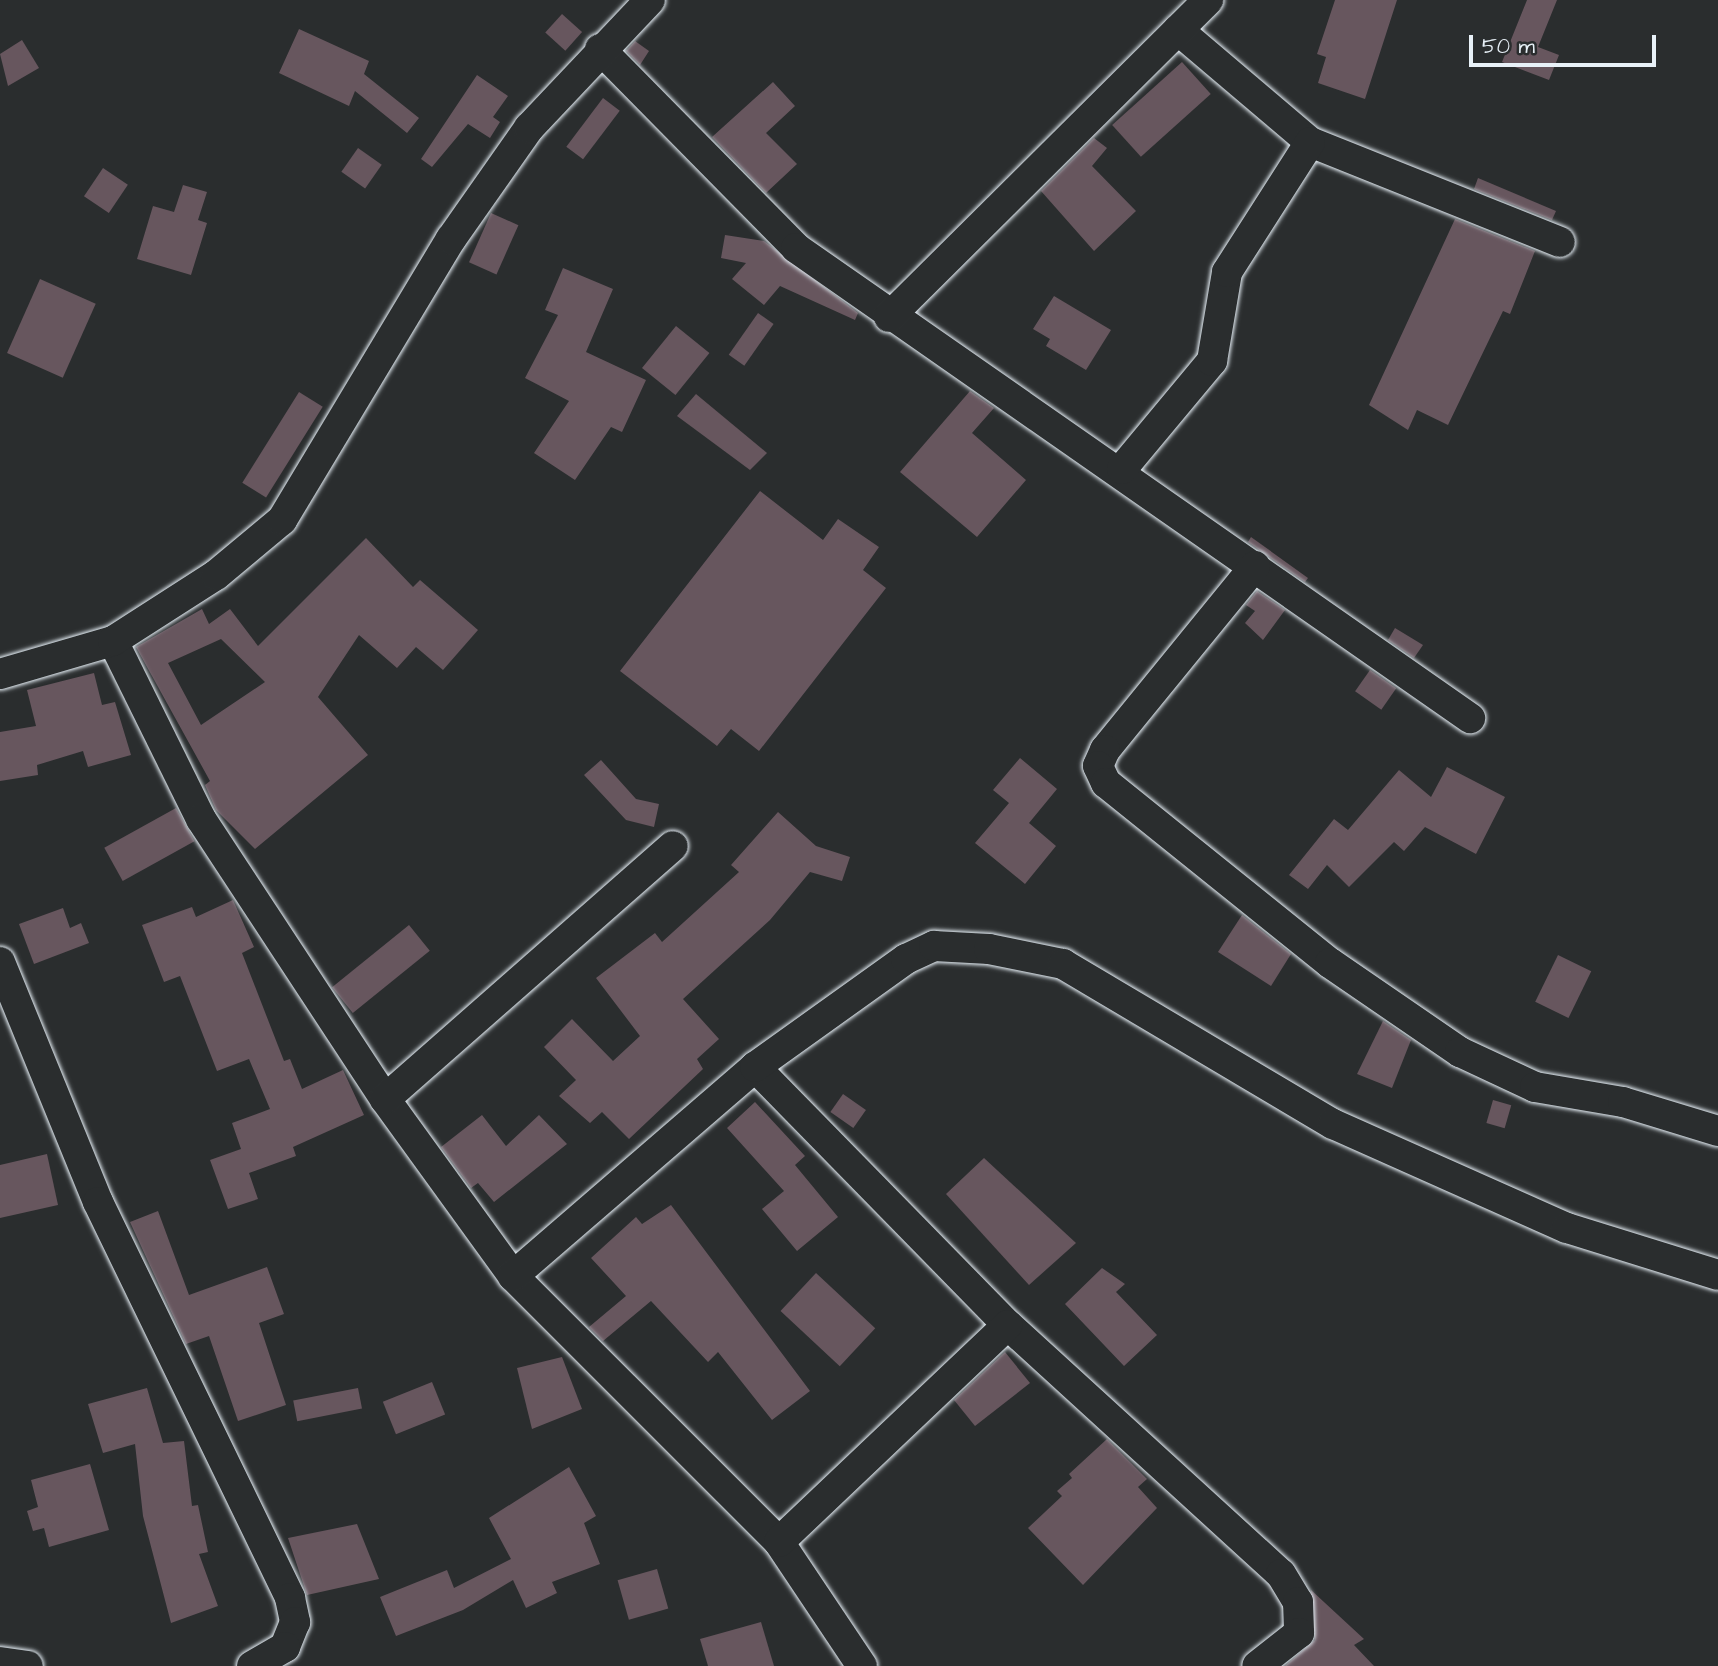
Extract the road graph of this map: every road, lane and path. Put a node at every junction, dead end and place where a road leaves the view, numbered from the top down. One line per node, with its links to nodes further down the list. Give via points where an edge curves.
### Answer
1 (650, 0): 4 (street)
2 (1208, 0): 3 (street)
3 (1178, 30): 5 (street); 7 (street)
4 (600, 49): 7 (street, via 796,248); 10 (street, via 528,128 451,239 282,520 216,575)
5 (1310, 142): 6 (street); 8 (street, via 1227,272 1212,361)
6 (1560, 242)
7 (890, 317): 8 (street)
8 (1122, 469): 9 (street)
9 (1255, 566): 12 (street); 17 (street, via 1105,750 1098,766 1107,783 1331,963 1460,1052 1535,1087 1623,1102)
10 (113, 641): 11 (street); 16 (street, via 201,819)
11 (0, 674)
12 (1470, 718)
13 (673, 846): 16 (street)
14 (0, 962): 24 (street, via 98,1202 290,1598 295,1622 285,1647)
15 (755, 1067): 18 (street, via 906,959 934,946 1063,964 1333,1124 1567,1228); 19 (street); 20 (street)
16 (385, 1100): 19 (street)
17 (1718, 1131)
18 (1718, 1275)
19 (513, 1276): 21 (street)
20 (1008, 1325): 21 (street); 26 (street, via 1281,1574 1297,1602 1299,1633)
21 (779, 1542): 25 (street)
22 (0, 1662): 23 (street)
23 (29, 1666)
24 (252, 1666)
25 (862, 1666)
26 (1257, 1666)

